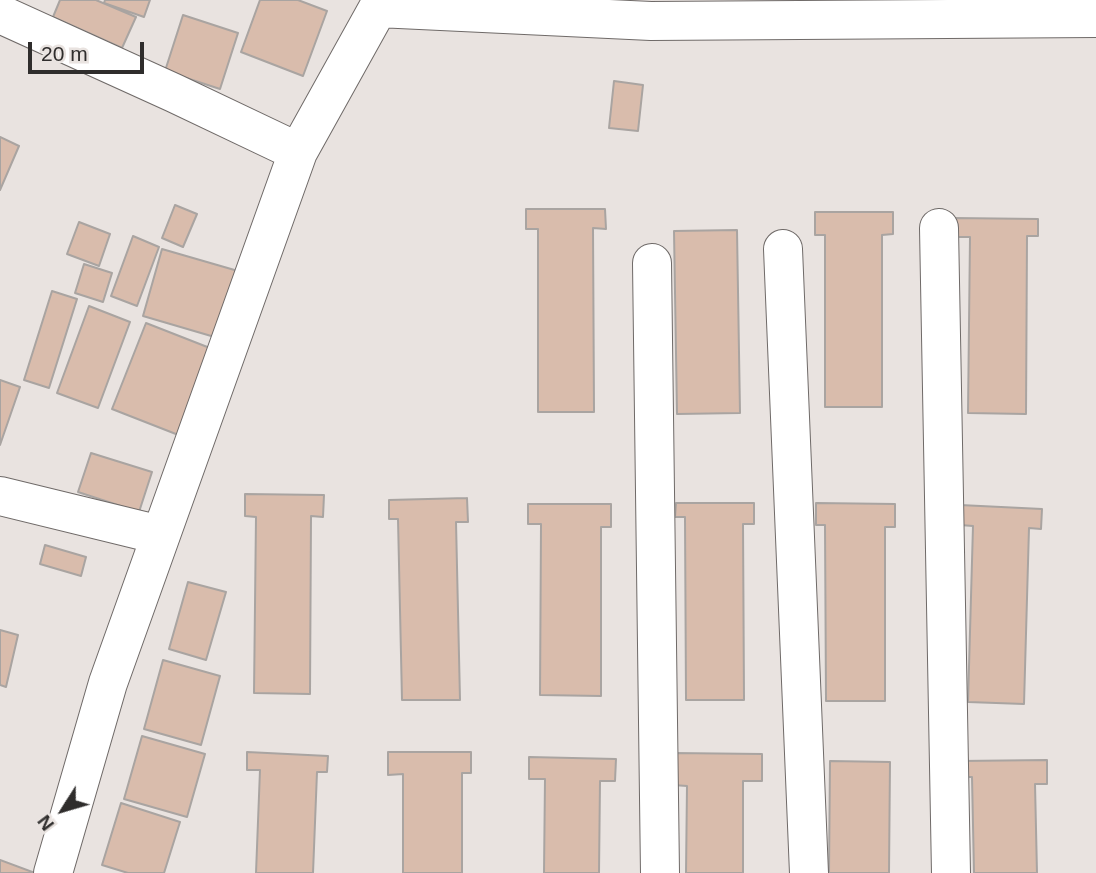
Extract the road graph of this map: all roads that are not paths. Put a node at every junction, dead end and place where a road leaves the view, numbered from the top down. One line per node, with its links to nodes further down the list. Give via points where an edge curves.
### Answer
1 (652, 10): 3 (street); 4 (street, via 378,8)
2 (0, 14): 4 (street)
3 (1096, 18)
4 (298, 152): 9 (street)
5 (939, 228): 13 (street)
6 (783, 249): 12 (street)
7 (652, 263): 11 (street)
8 (0, 496): 9 (street)
9 (160, 535): 10 (street, via 108,682)
10 (53, 873)
11 (660, 873)
12 (810, 873)
13 (951, 873)

